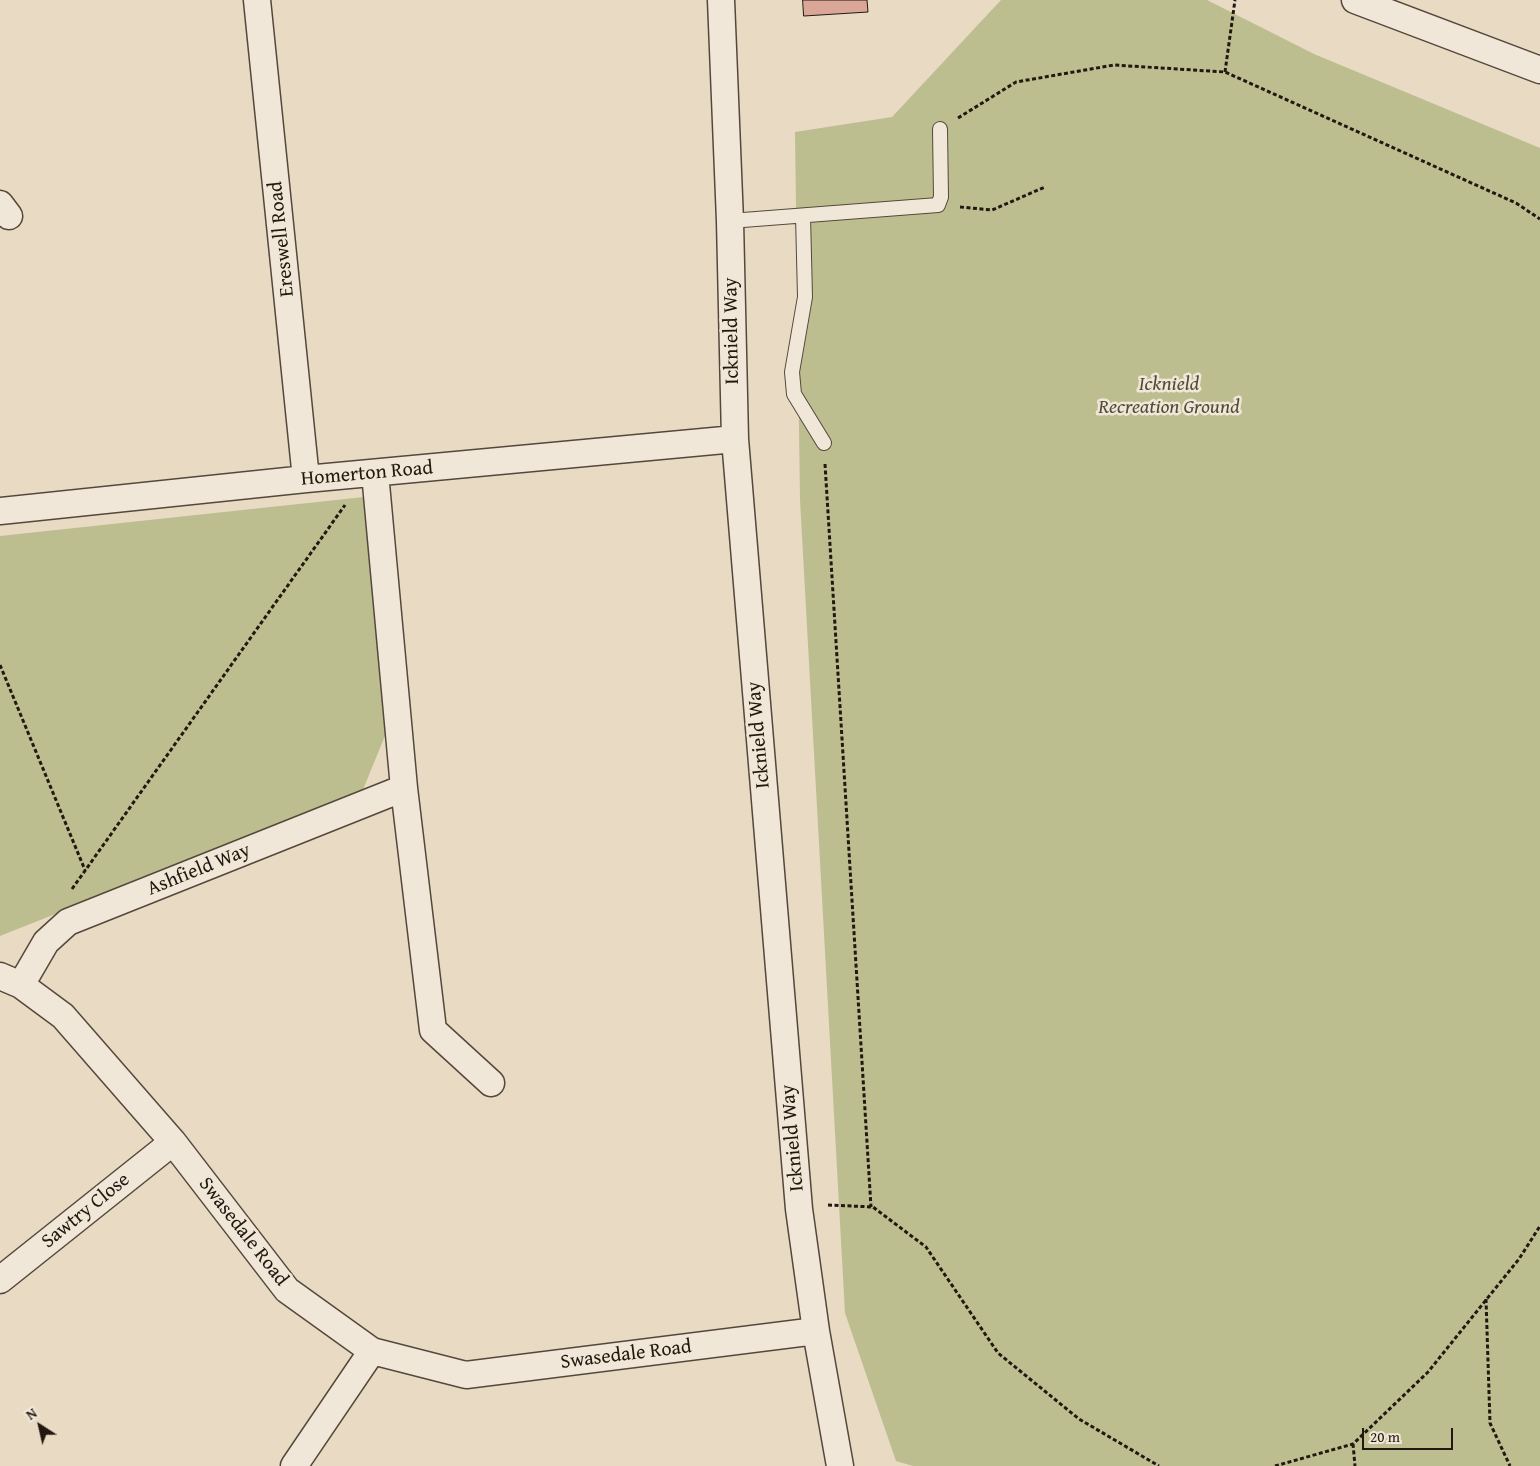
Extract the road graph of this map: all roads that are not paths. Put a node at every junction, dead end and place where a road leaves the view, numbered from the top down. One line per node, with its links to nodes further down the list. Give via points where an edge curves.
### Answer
1 (257, 0): 11 (street, Ereswell Road)
2 (721, 0): 7 (street, Icknield Way)
3 (1355, 0): 4 (street)
4 (1540, 70)
5 (940, 129): 6 (lane, via 941,197 938,204)
6 (803, 216): 7 (lane); 9 (lane, via 805,297 792,372 794,394)
7 (730, 221): 8 (street, Icknield Way)
8 (735, 439): 10 (street, Homerton Road); 18 (street, Icknield Way, via 799,1209)
9 (824, 443)
10 (371, 474): 11 (street, Homerton Road); 13 (street)
11 (306, 479): 12 (street, Homerton Road)
12 (0, 511)
13 (404, 788): 14 (street, Ashfield Way, via 68,922); 15 (street, via 433,1030)
14 (10, 981): 16 (street, Swasedale Road, via 63,1016)
15 (491, 1083)
16 (173, 1142): 17 (street, Sawtry Close); 19 (street, Swasedale Road, via 287,1290)
17 (0, 1280)
18 (816, 1331): 19 (street, Swasedale Road, via 466,1375); 21 (street, Icknield Way)
19 (372, 1351): 20 (street)
20 (294, 1466)
21 (840, 1466)

